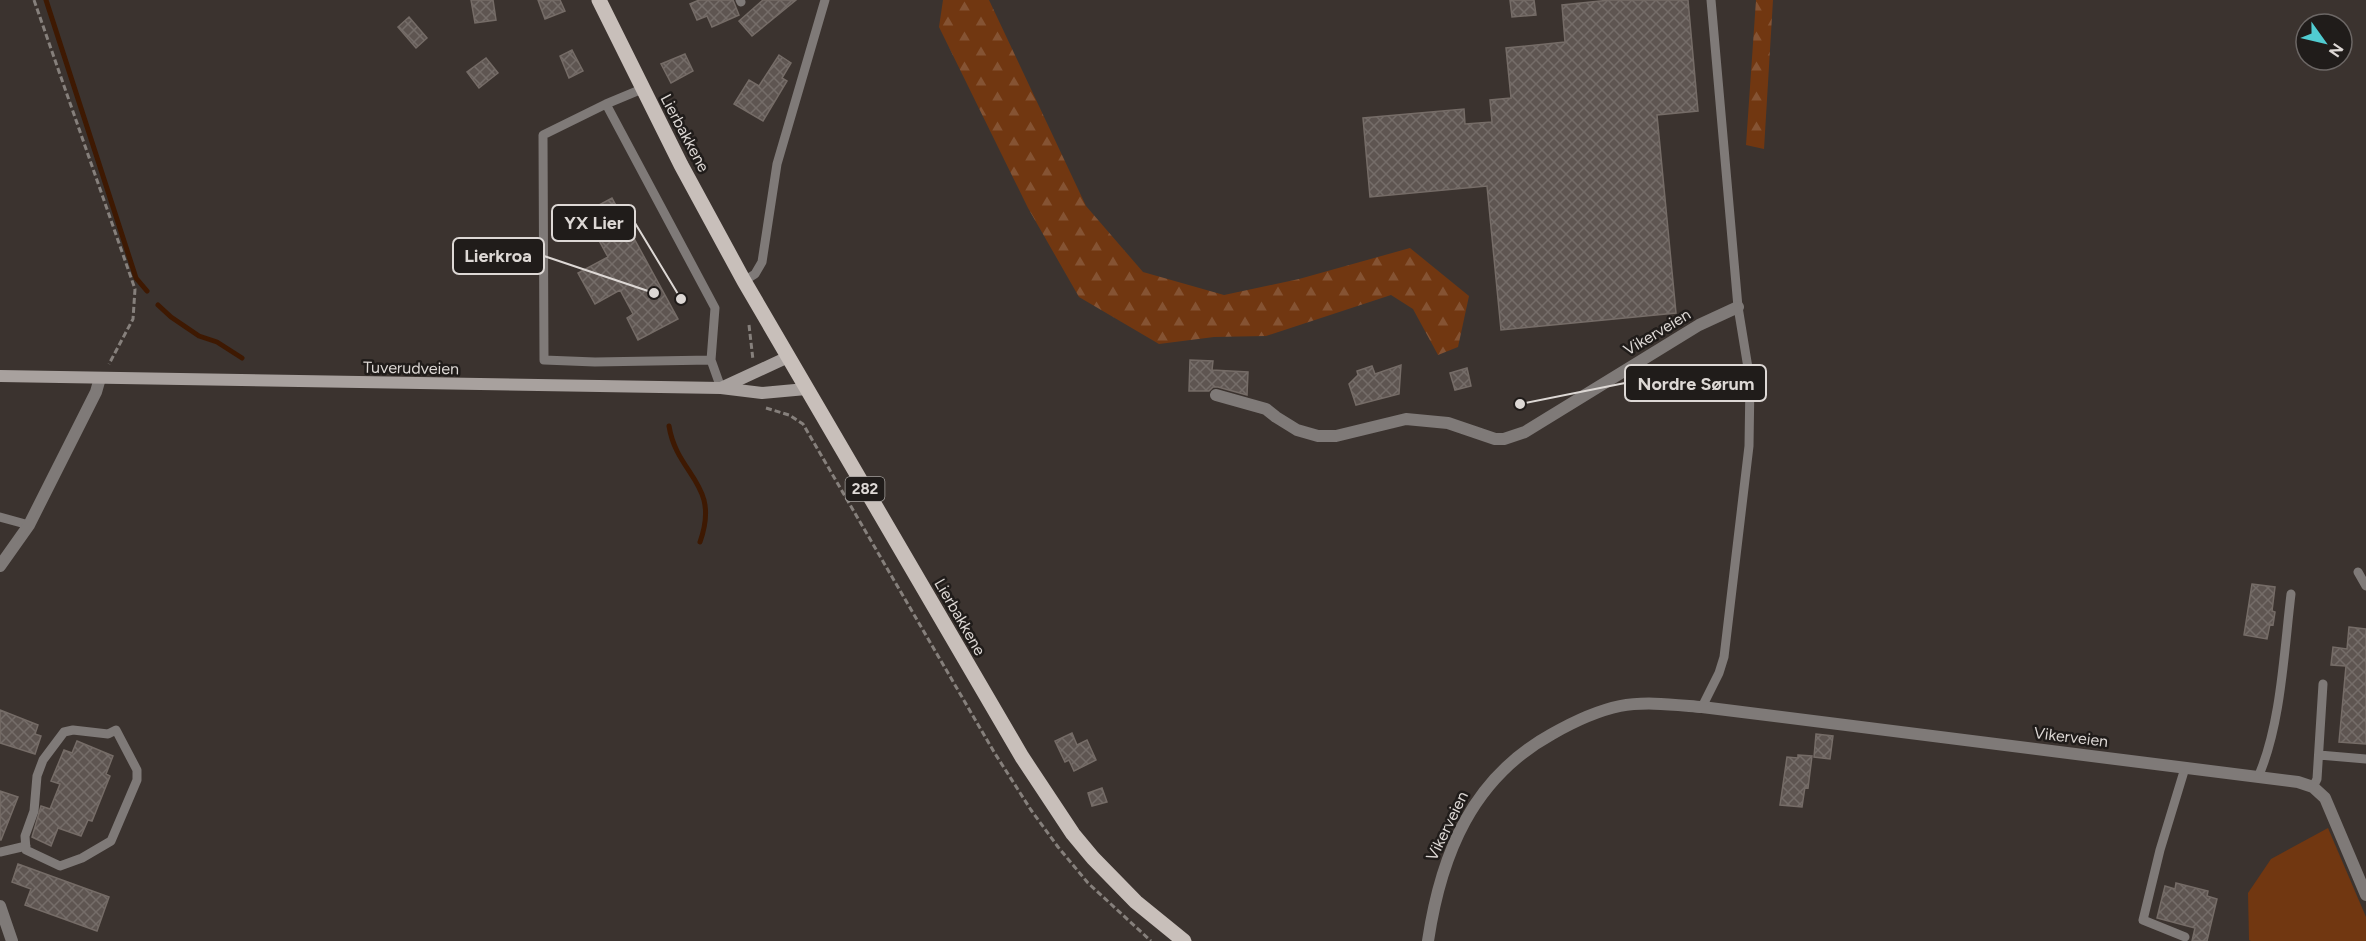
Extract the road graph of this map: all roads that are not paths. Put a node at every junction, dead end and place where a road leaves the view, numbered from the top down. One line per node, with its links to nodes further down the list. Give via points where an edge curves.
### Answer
1 (599, 0): 4 (main road, Lierbakkene / 282)
2 (825, 0): 6 (lane, via 777,164 762,261 755,274)
3 (1711, 0): 7 (lane)
4 (642, 89): 5 (lane); 6 (main road, Lierbakkene / 282)
5 (606, 104): 9 (lane, via 715,308); 9 (lane, via 543,135 544,360)
6 (744, 280): 8 (main road, Lierbakkene / 282)
7 (1738, 307): 14 (street, Vikerveien, via 1699,325 1525,432 1504,439 1420,419 1318,436 1297,430 1266,409); 22 (lane, via 1750,380 1749,446 1724,657)
8 (788, 357): 12 (main road, Tuverudveien); 13 (main road, Lierbakkene / 282)
9 (711, 360): 12 (lane)
10 (0, 376): 11 (main road, Tuverudveien)
11 (100, 378): 12 (main road, Tuverudveien); 16 (street)
12 (721, 388): 13 (main road, Tuverudveien, via 762,393)
13 (806, 388): 34 (main road, Lierbakkene / 282, via 990,704 1073,834 1114,881)
14 (1216, 395)
15 (0, 517): 16 (lane)
16 (29, 525): 17 (street)
17 (0, 566)
18 (2358, 572): 19 (lane)
19 (2366, 586)
20 (2291, 594): 26 (lane, via 2276,704)
21 (2323, 684): 23 (lane)
22 (1702, 707): 25 (street, Vikerveien); 35 (street, Vikerveien, via 1635,705 1608,709 1566,726 1511,762 1480,796 1457,838 1440,880)
23 (2319, 755): 24 (lane); 27 (lane)
24 (2366, 759)
25 (2185, 768): 26 (street, Vikerveien); 32 (lane, via 2143,920)
26 (2258, 777): 27 (street, Vikerveien)
27 (2313, 787): 30 (street, via 2325,798 2335,818)
28 (26, 846): 28 (lane, via 37,798 37,776 59,738 73,730 108,734 116,730 137,771 137,780 111,841 60,866 26,850); 29 (lane)
29 (0, 852)
30 (2366, 895)
31 (0, 906): 33 (street)
32 (2185, 937)
33 (12, 941)
34 (1184, 941)
35 (1428, 941)

